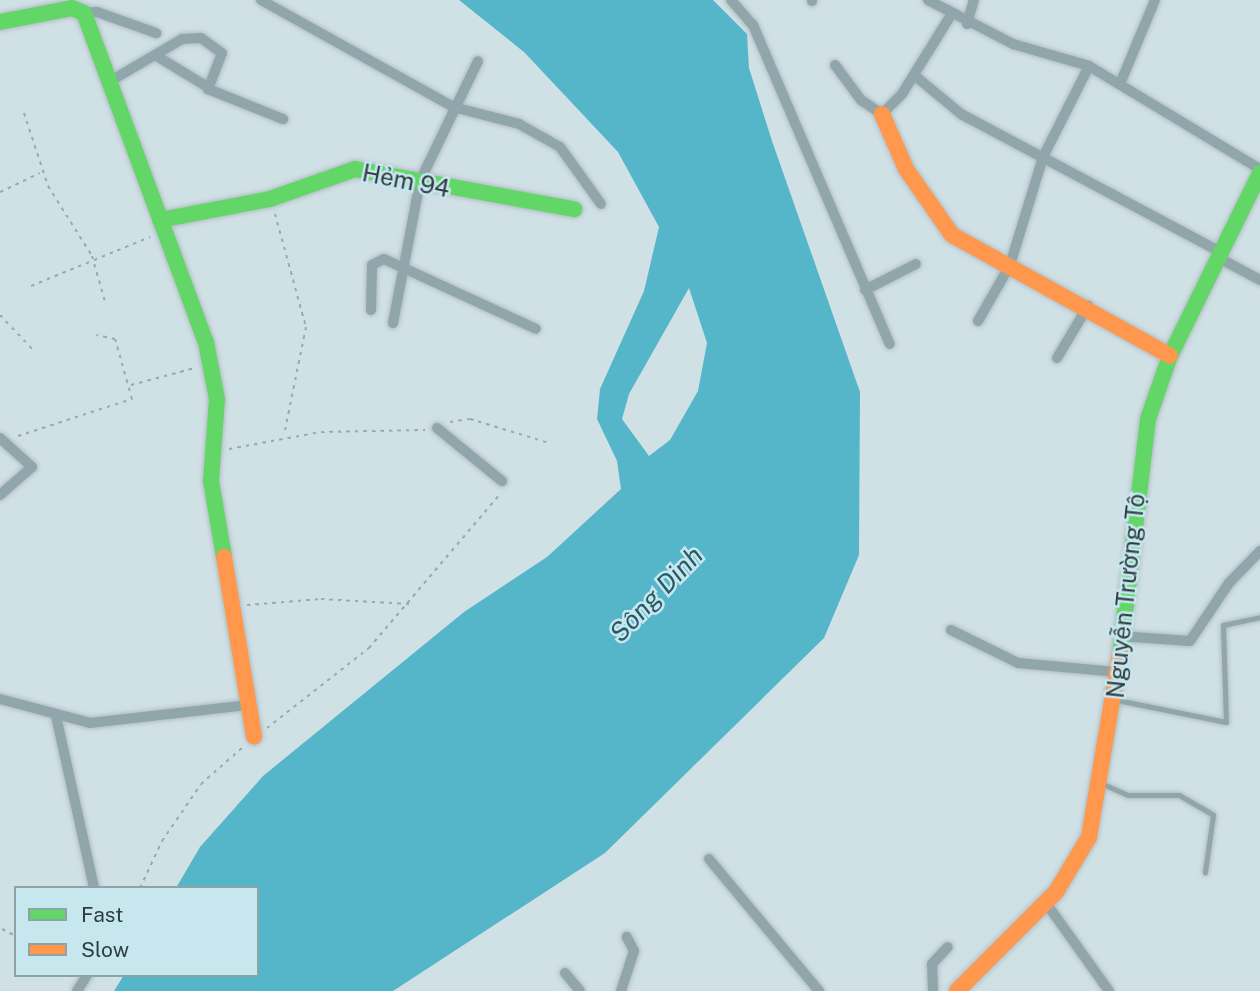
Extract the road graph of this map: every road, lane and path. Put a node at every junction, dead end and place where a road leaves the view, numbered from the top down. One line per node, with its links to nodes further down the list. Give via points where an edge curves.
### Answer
1 (261, 0): 19 (street, via 301,28)
2 (731, 0): 39 (street, via 753,24)
3 (928, 0): 7 (street)
4 (974, 0): 9 (street)
5 (1156, 0): 17 (street)
6 (84, 13): 8 (street, via 72,8); 10 (street, via 97,12); 16 (street)
7 (951, 15): 9 (street); 15 (street)
8 (0, 22)
9 (967, 24): 14 (street)
10 (156, 33)
11 (155, 55): 16 (street); 18 (street); 18 (street, via 187,37 213,43 222,55)
12 (478, 61): 19 (street)
13 (835, 65): 21 (street, via 861,100)
14 (1089, 66): 17 (street); 23 (street)
15 (914, 75): 21 (street); 23 (street, via 947,105)
16 (107, 83): 31 (street)
17 (1120, 84): 24 (street)
18 (206, 86): 22 (street)
19 (453, 107): 26 (street); 29 (street, via 519,124 560,148)
20 (24, 113): 25 (path)
21 (882, 114): 36 (street, via 906,169 948,231)
22 (284, 120)
23 (1043, 157): 32 (street); 36 (street)
24 (1260, 171): 32 (street, Nguyễn Trường Tộ)
25 (42, 172): 27 (path); 33 (path)
26 (420, 181): 28 (street, Hẻm 94, via 355,169); 30 (street, Hẻm 94); 35 (street)
27 (0, 192)
28 (270, 199): 31 (street, Hẻm 94); 55 (path, via 306,327)
29 (601, 204)
30 (574, 209)
31 (162, 227): 33 (path); 52 (street)
32 (1220, 255): 37 (street); 50 (street, Nguyễn Trường Tộ)
33 (92, 256): 38 (path); 40 (path)
34 (916, 264): 39 (street)
35 (406, 265): 42 (street, via 373,261); 45 (street); 46 (street)
36 (1010, 265): 41 (street); 44 (street)
37 (1260, 280)
38 (31, 286)
39 (865, 290): 48 (street)
40 (106, 305)
41 (1088, 306): 50 (street); 51 (street)
42 (371, 310)
43 (0, 315): 49 (path)
44 (978, 321)
45 (393, 323)
46 (536, 329)
47 (96, 335): 53 (path, via 115,339)
48 (890, 345)
49 (34, 351)
50 (1170, 356): 66 (street, Nguyễn Trường Tộ, via 1144,439)
51 (1058, 358)
52 (213, 363): 53 (path); 58 (street)
53 (131, 385): 56 (path, via 127,402)
54 (437, 428): 55 (path); 57 (path, via 470,419); 59 (street)
55 (284, 436): 58 (path)
56 (2, 440): 60 (street, via 32,467)
57 (549, 443)
58 (211, 454): 63 (street)
59 (502, 481): 62 (path, via 492,507)
60 (0, 495)
61 (1260, 551): 66 (street, via 1228,583 1190,641)
62 (409, 604): 63 (path, via 321,599); 72 (path, via 369,649)
63 (232, 607): 70 (street)
64 (1260, 617): 69 (lane, via 1223,625 1226,722)
65 (951, 630): 67 (street, via 1018,663)
66 (1119, 636): 67 (street, Nguyễn Trường Tộ)
67 (1116, 672): 69 (street, Nguyễn Trường Tộ)
68 (0, 699): 71 (street)
69 (1114, 699): 73 (street, Nguyễn Trường Tộ)
70 (247, 705): 71 (street, via 120,722); 72 (street)
71 (56, 716): 76 (street)
72 (254, 737): 77 (path, via 201,785 162,841)
73 (1103, 785): 75 (lane, via 1128,795 1178,795 1213,815); 78 (street, Nguyễn Trường Tộ, via 1089,837)
74 (709, 859): 86 (street)
75 (1205, 872)
76 (94, 886)
77 (141, 886)
78 (1046, 903): 88 (street, Nguyễn Trường Tộ); 89 (street)
79 (2, 929): 80 (path)
80 (14, 935)
81 (627, 937): 85 (street, via 634,951)
82 (948, 947): 87 (street, via 932,964)
83 (565, 974): 84 (street)
84 (580, 991)
85 (621, 991)
86 (819, 991)
87 (933, 991)
88 (957, 991)
89 (1109, 991)

